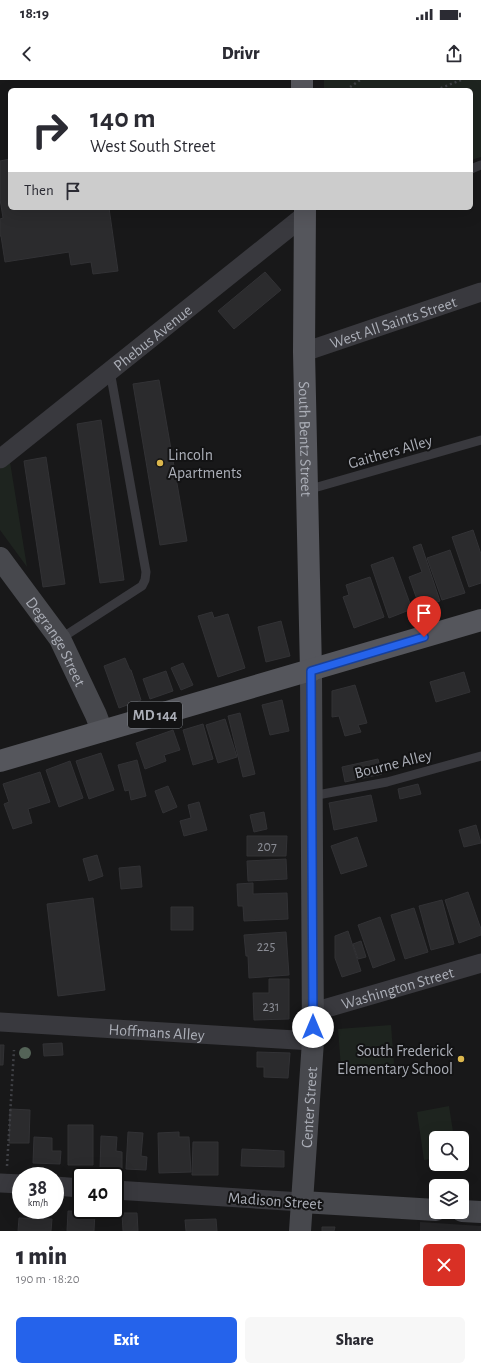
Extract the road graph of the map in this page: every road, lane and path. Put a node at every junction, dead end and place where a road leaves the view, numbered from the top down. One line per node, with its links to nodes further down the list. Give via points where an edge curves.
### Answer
1 (360, 80): 3 (path)
2 (461, 80): 4 (path)
3 (349, 88)
4 (445, 88)
5 (305, 211): 7 (main road, South Bentz Street); 8 (street, Phebus Avenue)
6 (481, 292): 7 (street, West All Saints Street)
7 (304, 352): 11 (main road, South Bentz Street)
8 (110, 371): 10 (street, Phebus Avenue); 14 (lane, via 146,580 142,586)
9 (481, 440): 11 (lane, Gaithers Alley)
10 (0, 459)
11 (307, 490): 15 (main road, South Bentz Street)
12 (0, 558): 14 (street, Degrange Street)
13 (481, 620): 15 (main road, MD 144)
14 (60, 639): 16 (street, Degrange Street)
15 (311, 671): 16 (main road, MD 144); 19 (street, Center Street)
16 (102, 731): 18 (main road, MD 144)
17 (481, 756): 19 (lane, Bourne Alley, via 387,782)
18 (0, 761)
19 (312, 796): 21 (street, Center Street)
20 (481, 964): 21 (street, Washington Street)
21 (313, 1012): 23 (street, Center Street)
22 (0, 1022): 23 (street, Hoffmans Alley)
23 (313, 1041): 27 (street, Center Street)
24 (14, 1050): 25 (path)
25 (3, 1176)
26 (124, 1191): 27 (street, Madison Street)
27 (302, 1202): 28 (street, Madison Street); 31 (street, Center Street)
28 (429, 1210)
29 (469, 1211): 30 (street)
30 (481, 1212)
31 (300, 1231)

